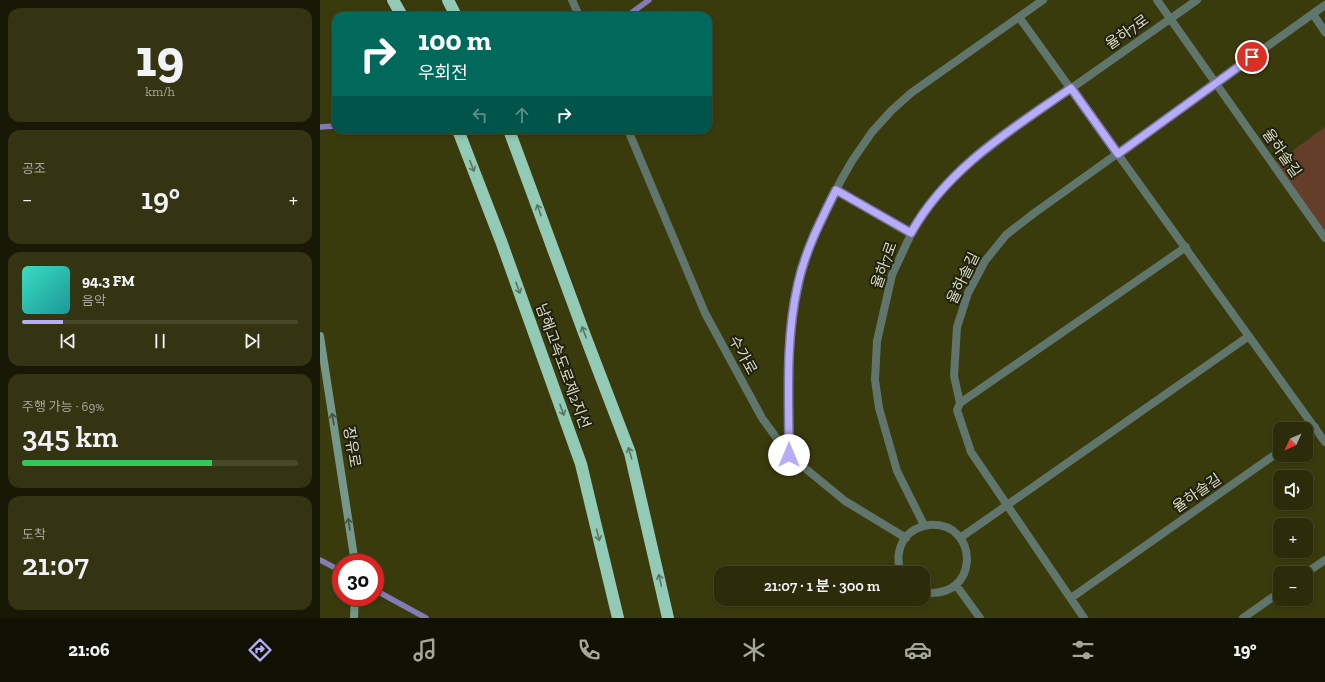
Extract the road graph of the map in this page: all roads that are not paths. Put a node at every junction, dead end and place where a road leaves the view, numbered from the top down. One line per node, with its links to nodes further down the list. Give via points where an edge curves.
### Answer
1 (393, 0): 8 (highway)
2 (448, 0): 9 (highway)
3 (1043, 0): 12 (street)
4 (1157, 0): 13 (street)
5 (1197, 0): 13 (street, 율하7로)
6 (573, 2): 10 (street)
7 (1325, 5): 11 (street, 율하솔길)
8 (400, 12)
9 (454, 12)
10 (578, 12)
11 (1313, 14): 14 (street); 15 (street, 율하솔길)
12 (1019, 17): 16 (street); 21 (street, via 911,93 891,111 872,132)
13 (1170, 19): 15 (street); 16 (street, 율하7로)
14 (1325, 32)
15 (1216, 83): 20 (street, 율하솔길); 23 (street, 율하솔길)
16 (1071, 88): 20 (street); 22 (street, 율하7로, via 969,163 928,206)
17 (460, 134): 45 (highway, 남해고속도로제2지선, one-way to 45, via 502,241 581,464)
18 (510, 134): 47 (highway, 남해고속도로제2지선, one-way to 18, via 630,453)
19 (630, 134): 30 (street, 수가로, via 705,313 762,418)
20 (1118, 154): 24 (street); 27 (street, 율하솔길, via 1006,235 985,262 968,293 957,327 954,376)
21 (836, 190): 22 (street); 30 (street, via 813,237 798,284 789,342)
22 (911, 233): 33 (street, 율하7로, via 892,275 877,341 875,380 879,408 897,471)
23 (1325, 238)
24 (1186, 247): 26 (street); 27 (street)
25 (320, 336): 36 (main road, 장유로, one-way to 25)
26 (1249, 336): 28 (street); 32 (street)
27 (960, 403): 32 (street, 율하솔길, via 958,410 971,452)
28 (1314, 427): 29 (street)
29 (1325, 442)
30 (789, 455): 34 (street, 수가로, via 845,501)
31 (1273, 456): 43 (street, 율하솔길)
32 (1007, 505): 35 (street); 43 (street, 율하솔길)
33 (924, 526): 34 (street, via 914,530); 35 (street, via 946,527)
34 (906, 538): 38 (street, via 900,547 898,558)
35 (960, 538): 40 (street, via 967,553 967,565 964,576)
36 (355, 554)
37 (1325, 560): 39 (street)
38 (900, 566)
39 (1313, 568)
40 (956, 585): 41 (street, via 946,591); 48 (street)
41 (930, 593)
42 (1273, 597): 50 (street)
43 (1071, 598): 49 (street, 율하솔길)
44 (355, 606): 46 (main road)
45 (617, 613)
46 (354, 618)
47 (668, 618)
48 (980, 618)
49 (1084, 618)
50 (1243, 618)

